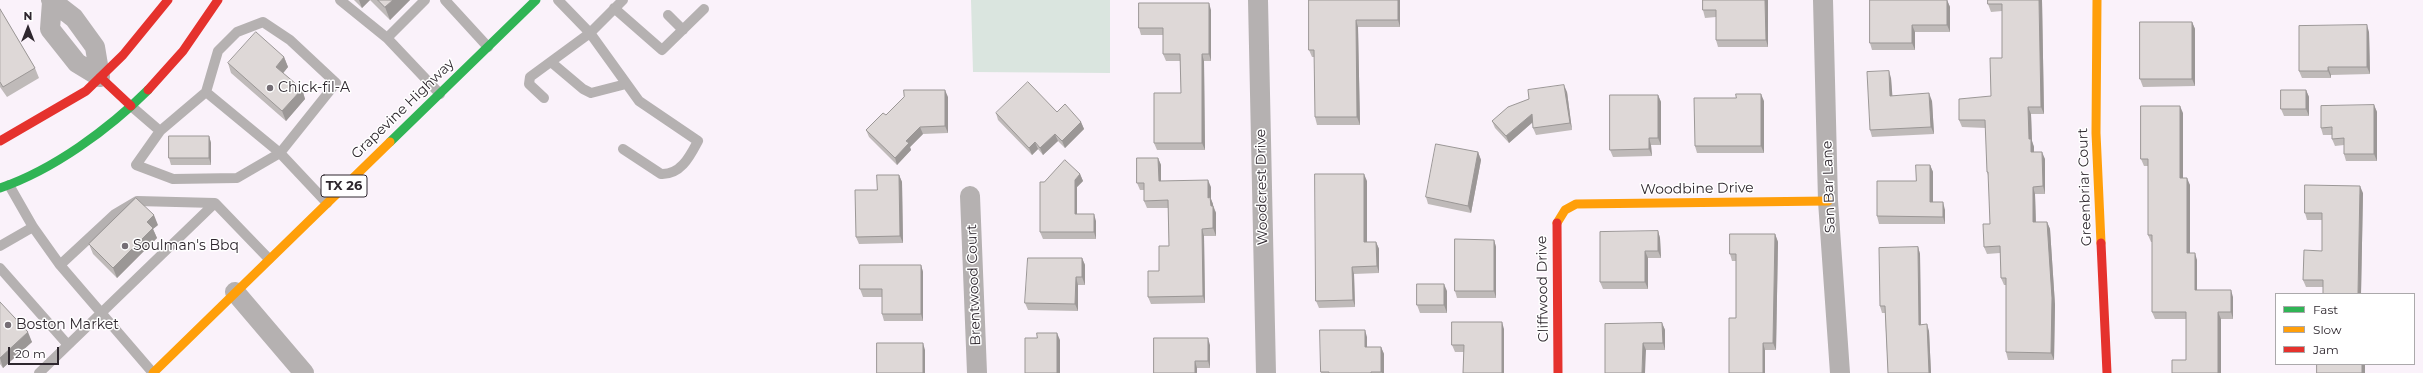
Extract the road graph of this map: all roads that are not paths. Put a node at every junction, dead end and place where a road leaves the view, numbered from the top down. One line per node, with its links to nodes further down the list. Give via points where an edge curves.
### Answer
1 (168, 0): 21 (main road, via 123,55)
2 (218, 0): 26 (main road, via 202,29)
3 (340, 0): 18 (lane)
4 (425, 0): 18 (lane)
5 (445, 0): 19 (lane)
6 (536, 0): 19 (main road, Grapevine Highway / TX 26)
7 (558, 0): 17 (lane)
8 (623, 0): 13 (lane)
9 (1258, 0): 49 (street, Woodcrest Drive)
10 (1823, 0): 33 (street, San Bar Lane)
11 (2097, 0): 52 (main road, Greenbriar Court, via 2096,132)
12 (51, 1): 21 (street, via 74,18 95,47)
13 (614, 8): 16 (lane, via 662,50); 17 (lane)
14 (704, 9): 16 (lane)
15 (668, 15): 16 (lane)
16 (683, 30)
17 (590, 33): 20 (lane); 22 (lane)
18 (387, 38): 24 (lane)
19 (488, 47): 24 (main road, Grapevine Highway / TX 26)
20 (551, 62): 22 (lane, via 591,93); 25 (lane, via 530,78 532,90)
21 (100, 77): 26 (main road); 28 (main road, via 86,91 66,104)
22 (626, 84): 29 (lane, via 639,101 698,141 683,164 668,174 661,174)
23 (206, 92): 27 (lane); 30 (lane); 30 (lane, via 218,51 237,32 264,22 290,40 336,83)
24 (440, 94): 35 (main road, Grapevine Highway / TX 26)
25 (544, 98)
26 (131, 106): 27 (lane); 31 (main road, via 71,153)
27 (160, 131): 30 (lane, via 136,165 173,179 236,178)
28 (0, 141)
29 (623, 149)
30 (280, 152): 35 (lane)
31 (4, 187): 37 (lane)
32 (970, 196): 48 (street, Brentwood Court)
33 (1828, 201): 36 (main road, Woodbine Drive, via 1576,204); 51 (street, San Bar Lane)
34 (215, 203): 39 (lane); 40 (lane, via 137,201 115,214); 43 (lane)
35 (327, 203): 39 (main road, Grapevine Highway / TX 26)
36 (1566, 207): 50 (main road, Cliffwood Drive, via 1560,214 1556,228)
37 (33, 227): 38 (lane); 40 (lane)
38 (0, 246)
39 (269, 259): 42 (main road, Grapevine Highway / TX 26)
40 (60, 265): 43 (lane)
41 (0, 268): 44 (lane)
42 (235, 292): 46 (main road, Grapevine Highway / TX 26); 47 (street)
43 (101, 313): 44 (lane); 46 (lane)
44 (68, 345): 45 (lane)
45 (39, 373)
46 (153, 373)
47 (304, 373)
48 (977, 373)
49 (1266, 373)
50 (1558, 373)
51 (1840, 373)
52 (2107, 373)

